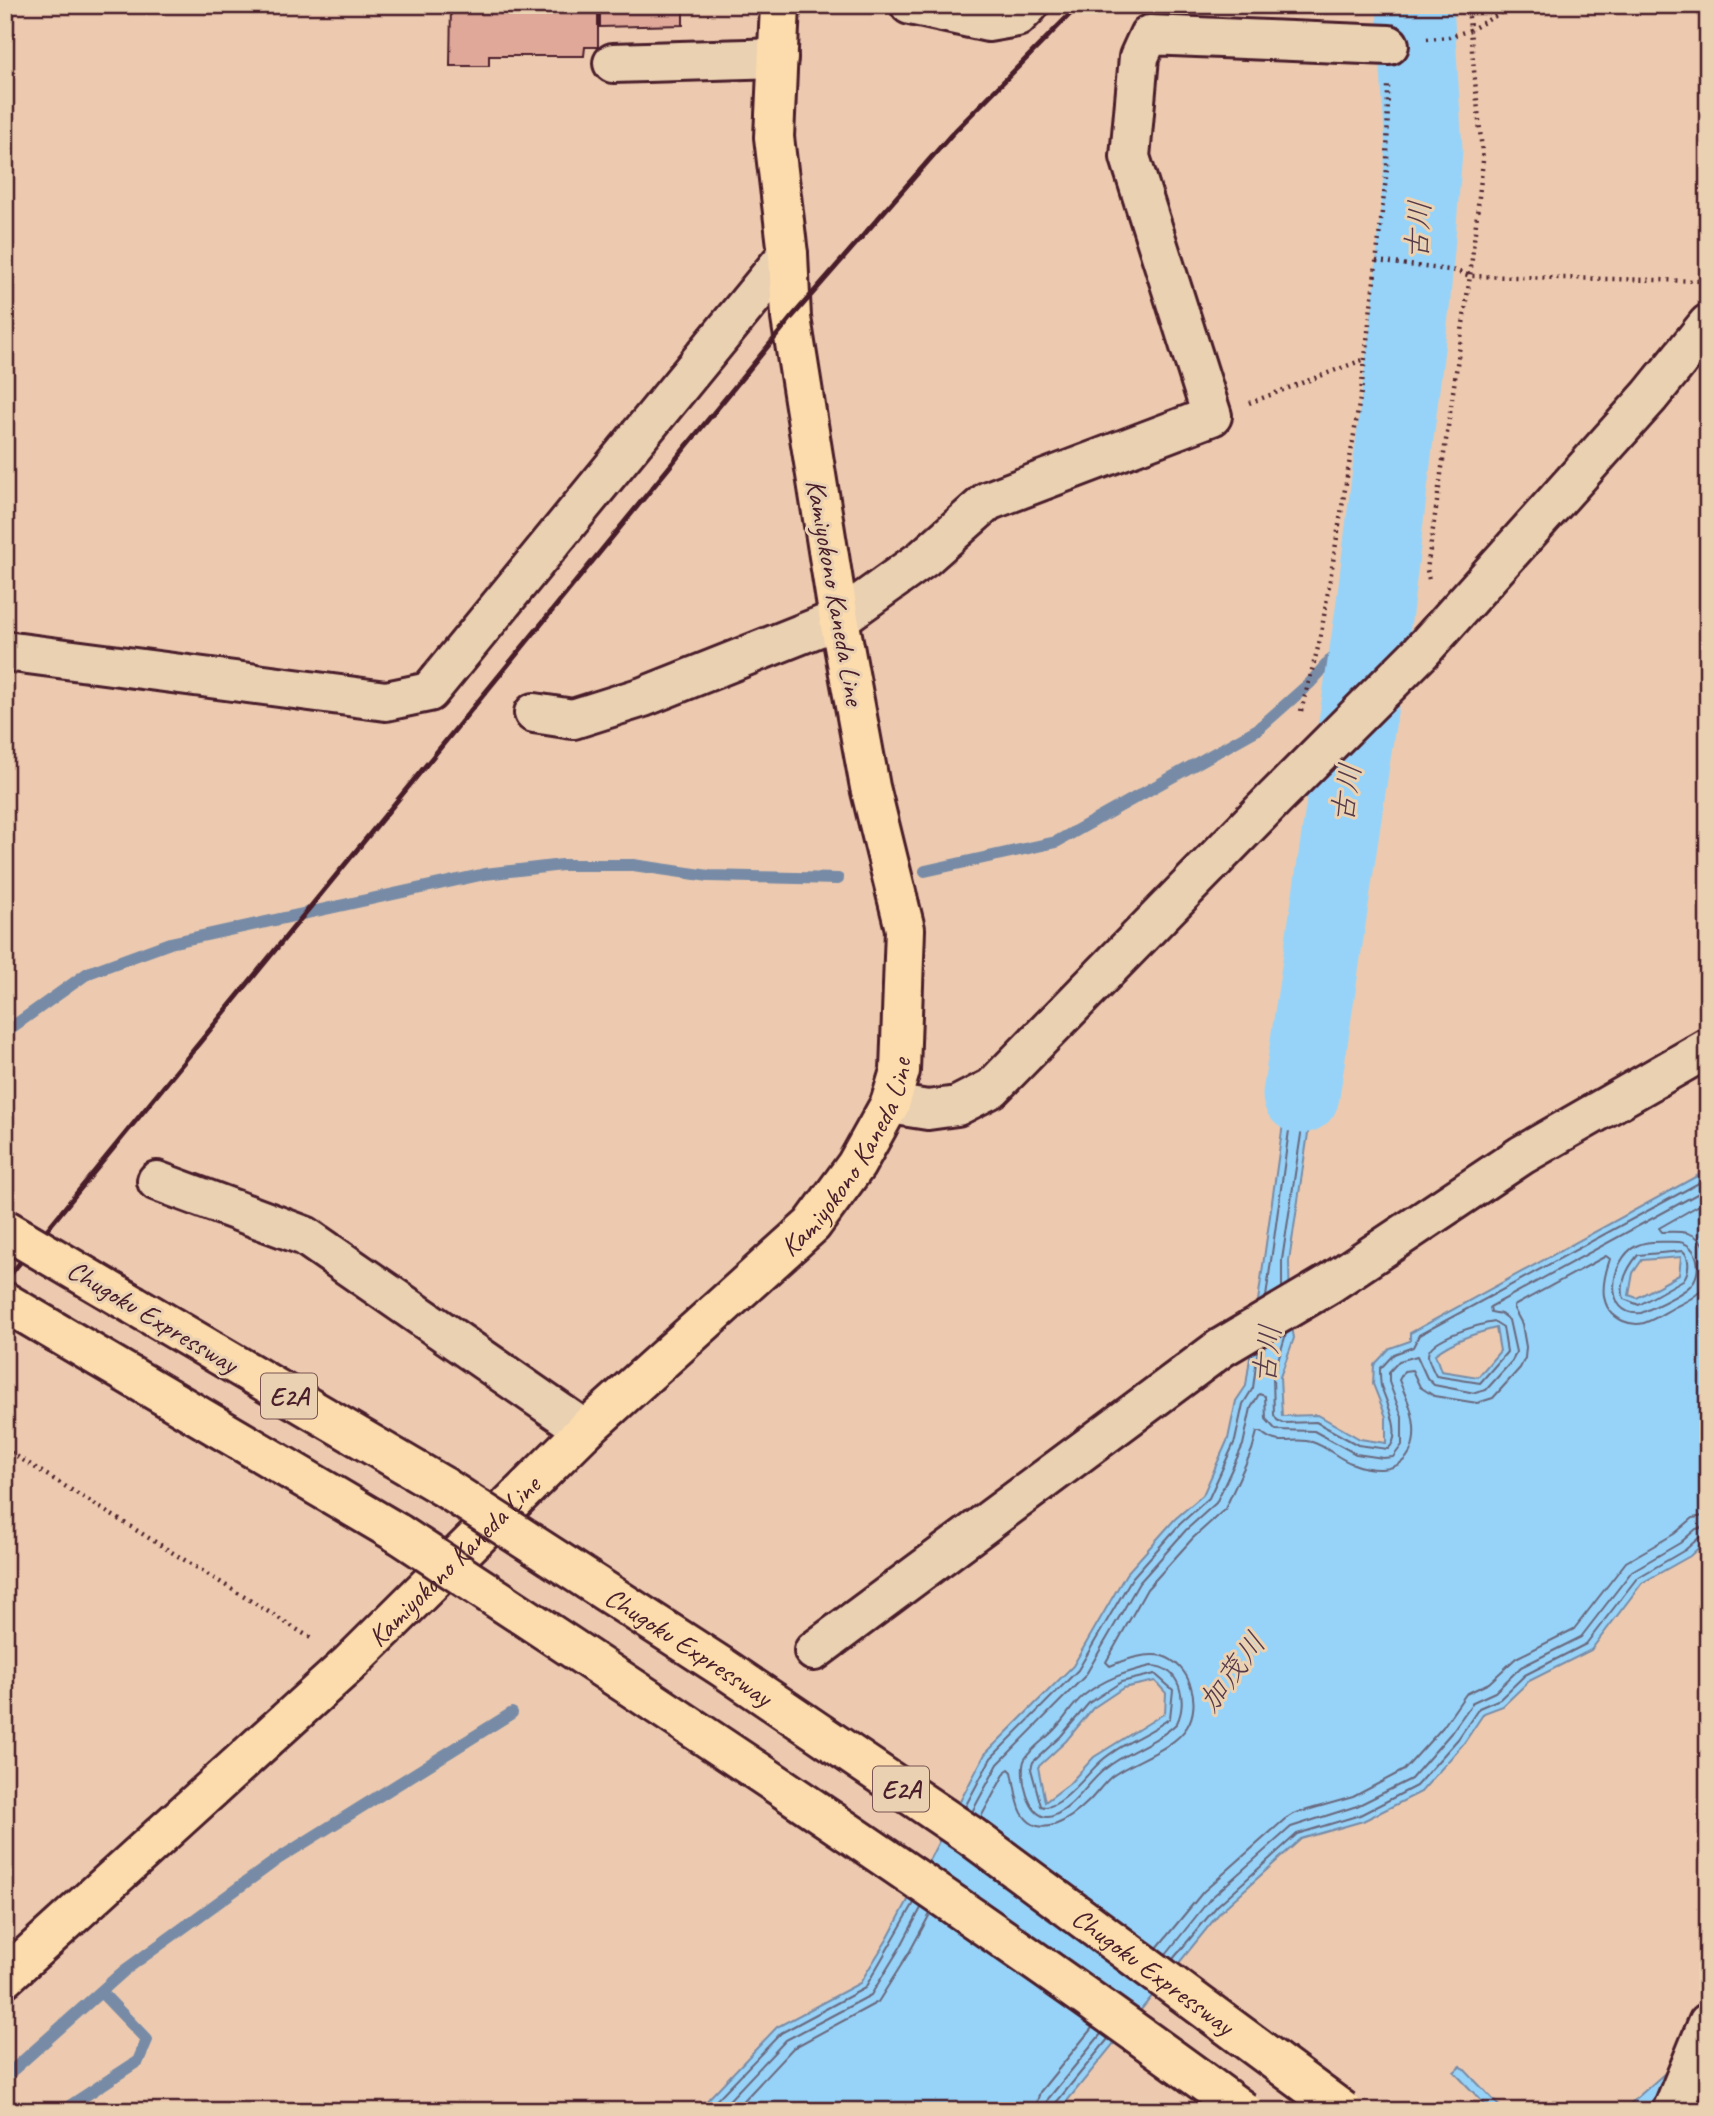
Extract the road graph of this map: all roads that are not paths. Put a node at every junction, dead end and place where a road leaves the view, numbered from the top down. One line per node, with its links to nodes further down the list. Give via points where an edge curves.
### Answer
1 (780, 5): 5 (main road, Kamiyokono Kaneda Line)
2 (910, 5): 3 (street, via 988,22 1017,17)
3 (1029, 5)
4 (1389, 45): 9 (street, via 1149,35 1139,57 1130,158 1212,416 988,501 924,558)
5 (778, 58): 6 (street); 7 (main road, Kamiyokono Kaneda Line, via 774,137)
6 (613, 63)
7 (788, 254): 9 (main road, Kamiyokono Kaneda Line, via 791,318); 10 (street, via 429,692 386,701)
8 (1708, 324): 13 (street, via 1650,396 1428,643 992,1088 957,1106 928,1110)
9 (839, 619): 11 (street, via 643,697 573,719); 13 (main road, Kamiyokono Kaneda Line, via 870,787 905,929 901,1071)
10 (5, 651)
11 (534, 713)
12 (1708, 1048): 18 (street, via 1522,1155 1329,1284 1221,1348)
13 (890, 1104): 17 (main road, Kamiyokono Kaneda Line, via 856,1165 812,1225)
14 (157, 1181): 17 (street, via 305,1236)
15 (5, 1229): 22 (main road, Chugoku Expressway / E2A, bridge, via 444,1488 722,1667 971,1836)
16 (5, 1302): 21 (main road, E2A, bridge, via 399,1534 933,1891)
17 (585, 1430): 19 (main road, Kamiyokono Kaneda Line, via 350,1662)
18 (814, 1651)
19 (5, 1977)
20 (1708, 2022): 23 (street)
21 (1243, 2111)
22 (1343, 2111)
23 (1672, 2111)

